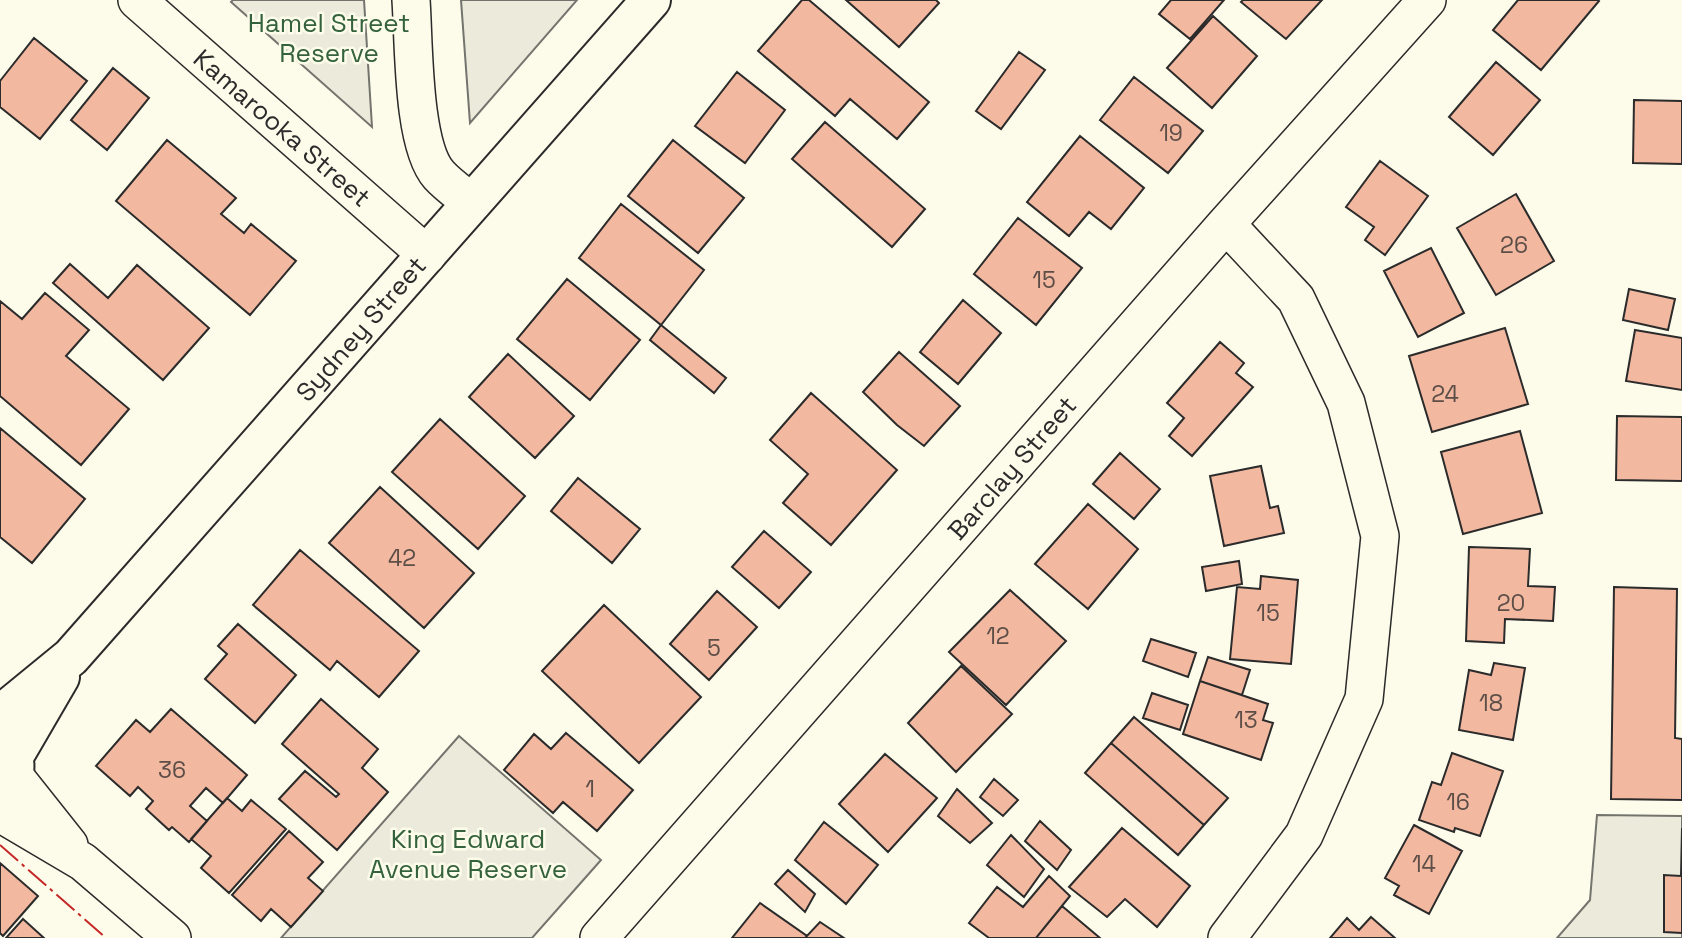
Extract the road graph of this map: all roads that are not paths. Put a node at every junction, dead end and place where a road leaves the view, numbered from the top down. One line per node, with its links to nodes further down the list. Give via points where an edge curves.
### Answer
1 (137, 0): 7 (street, Kamarooka Street)
2 (411, 0): 5 (street, via 423,139 437,173)
3 (651, 0): 5 (street, Sydney Street)
4 (1427, 0): 6 (street, Barclay Street)
5 (472, 202): 7 (street, Sydney Street)
6 (1226, 224): 14 (street, Barclay Street); 15 (street, via 1296,299 1346,404 1380,536 1364,699 1304,835)
7 (427, 255): 8 (street, Sydney Street)
8 (71, 657): 9 (street, Sydney Street); 10 (street, Sydney Street)
9 (0, 715)
10 (7, 767): 12 (street)
11 (0, 813): 12 (street)
12 (83, 862): 13 (street)
13 (172, 938)
14 (599, 938)
15 (1227, 938)

